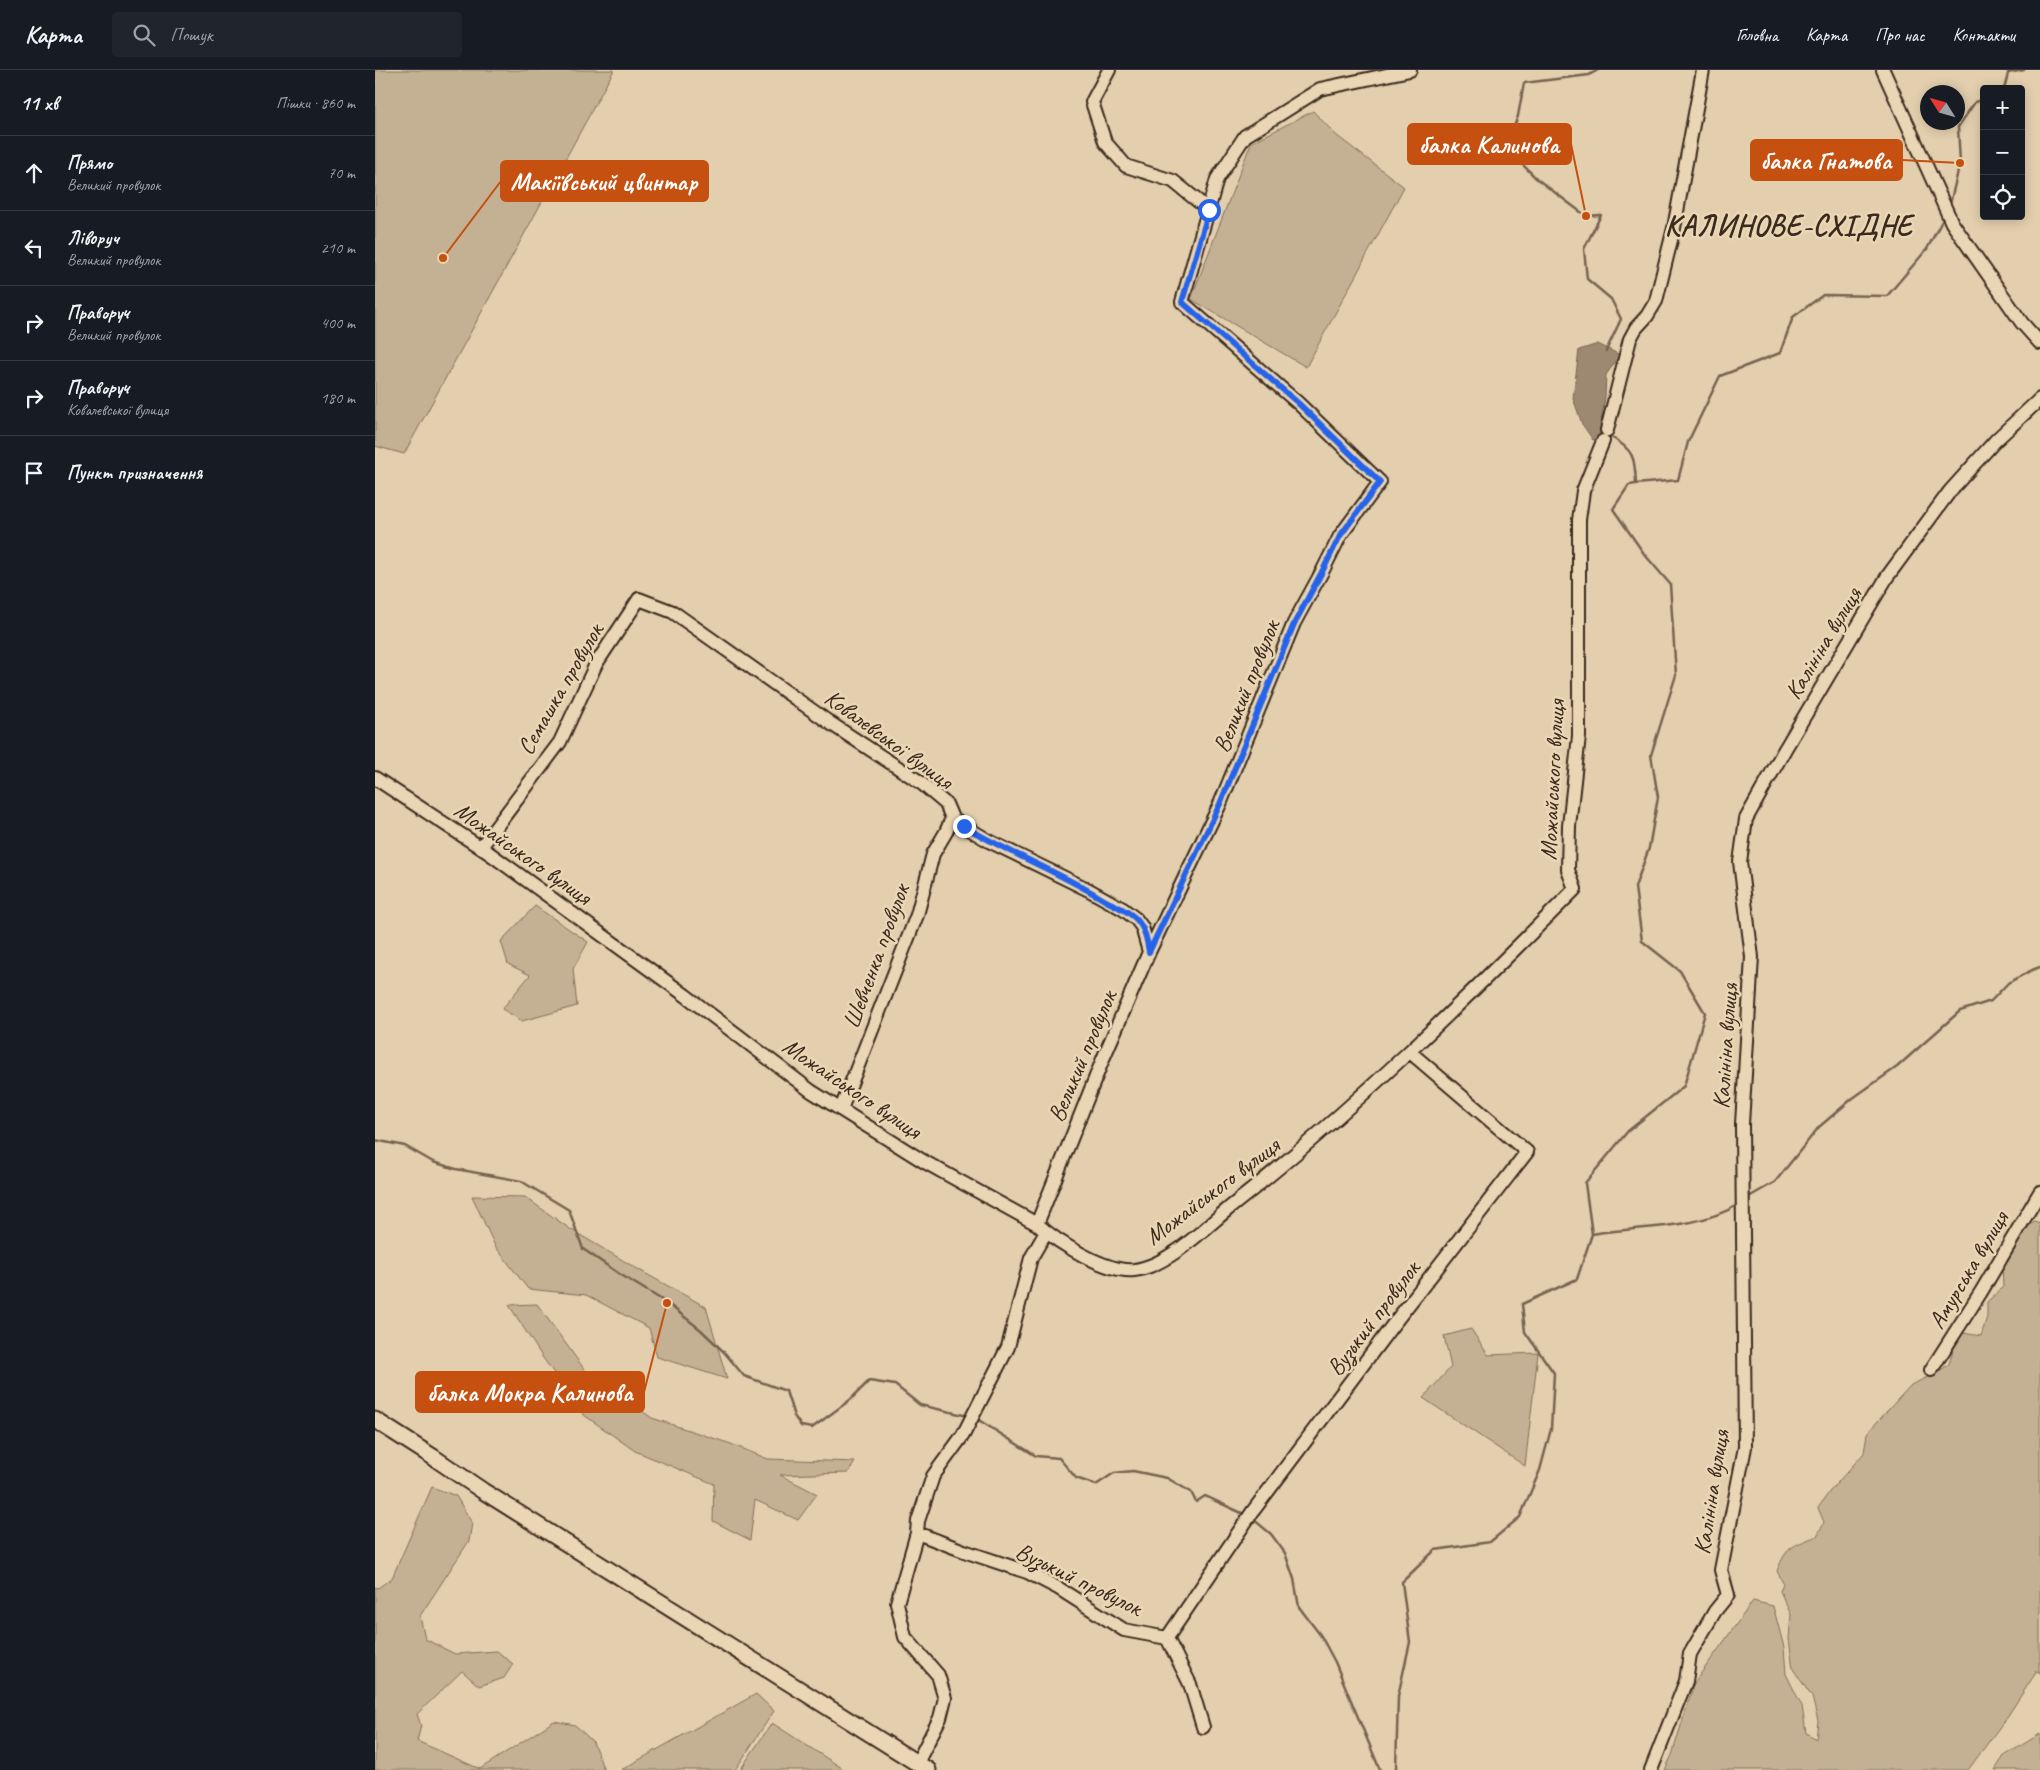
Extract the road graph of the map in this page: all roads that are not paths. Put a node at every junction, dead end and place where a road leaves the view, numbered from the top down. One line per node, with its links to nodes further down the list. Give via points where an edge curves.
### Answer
1 (1109, 70): 5 (street, via 1091,102 1105,142 1126,166 1173,181)
2 (1410, 70): 5 (street, Великий провулок, via 1320,89 1245,136 1217,180)
3 (1703, 70): 13 (street, Можайського вулиця, via 1674,228 1655,301 1631,339 1605,435 1583,491 1579,520 1579,736 1569,826 1568,870 1575,889)
4 (1883, 70): 6 (street, via 1952,223 2022,323)
5 (1209, 210): 12 (street, Великий провулок, via 1182,302 1298,403 1380,482 1340,536 1294,624 1220,804)
6 (2040, 343)
7 (2040, 399): 23 (street, Калініна вулиця, via 1996,440 1950,491 1887,577 1746,819 1740,862 1752,956 1742,1124 1745,1448 1721,1570 1728,1595 1690,1654 1686,1681)
8 (639, 599): 10 (street, Ковалевської вулиця, via 673,612 920,782 946,804); 11 (street, Семашка провулок, via 596,664 560,742)
9 (375, 778): 11 (street, Можайського вулиця)
10 (952, 818): 12 (street, Ковалевської вулиця, via 989,841 1123,909 1142,927); 14 (street, Шевченка провулок, via 933,854 917,915)
11 (481, 848): 14 (street, Можайського вулиця)
12 (1149, 952): 16 (street, Великий провулок, via 1103,1059)
13 (1410, 1052): 16 (street, Можайського вулиця, via 1285,1164 1165,1260 1134,1270 1109,1266 1078,1253); 20 (street, Вузький провулок, via 1527,1152 1253,1511)
14 (841, 1109): 16 (street, Можайського вулиця, via 923,1161)
15 (2040, 1192): 17 (street, Амурська вулиця)
16 (1041, 1228): 19 (street, Великий провулок, via 1008,1347 963,1435 933,1476)
17 (1931, 1370)
18 (375, 1420): 22 (main road)
19 (917, 1533): 20 (street, Вузький провулок, via 1027,1572 1124,1630); 22 (street, Великий провулок, via 897,1603 905,1637 938,1675 945,1698)
20 (1167, 1638): 21 (street, via 1190,1684)
21 (1203, 1727)
22 (922, 1767)
23 (1651, 1770)

